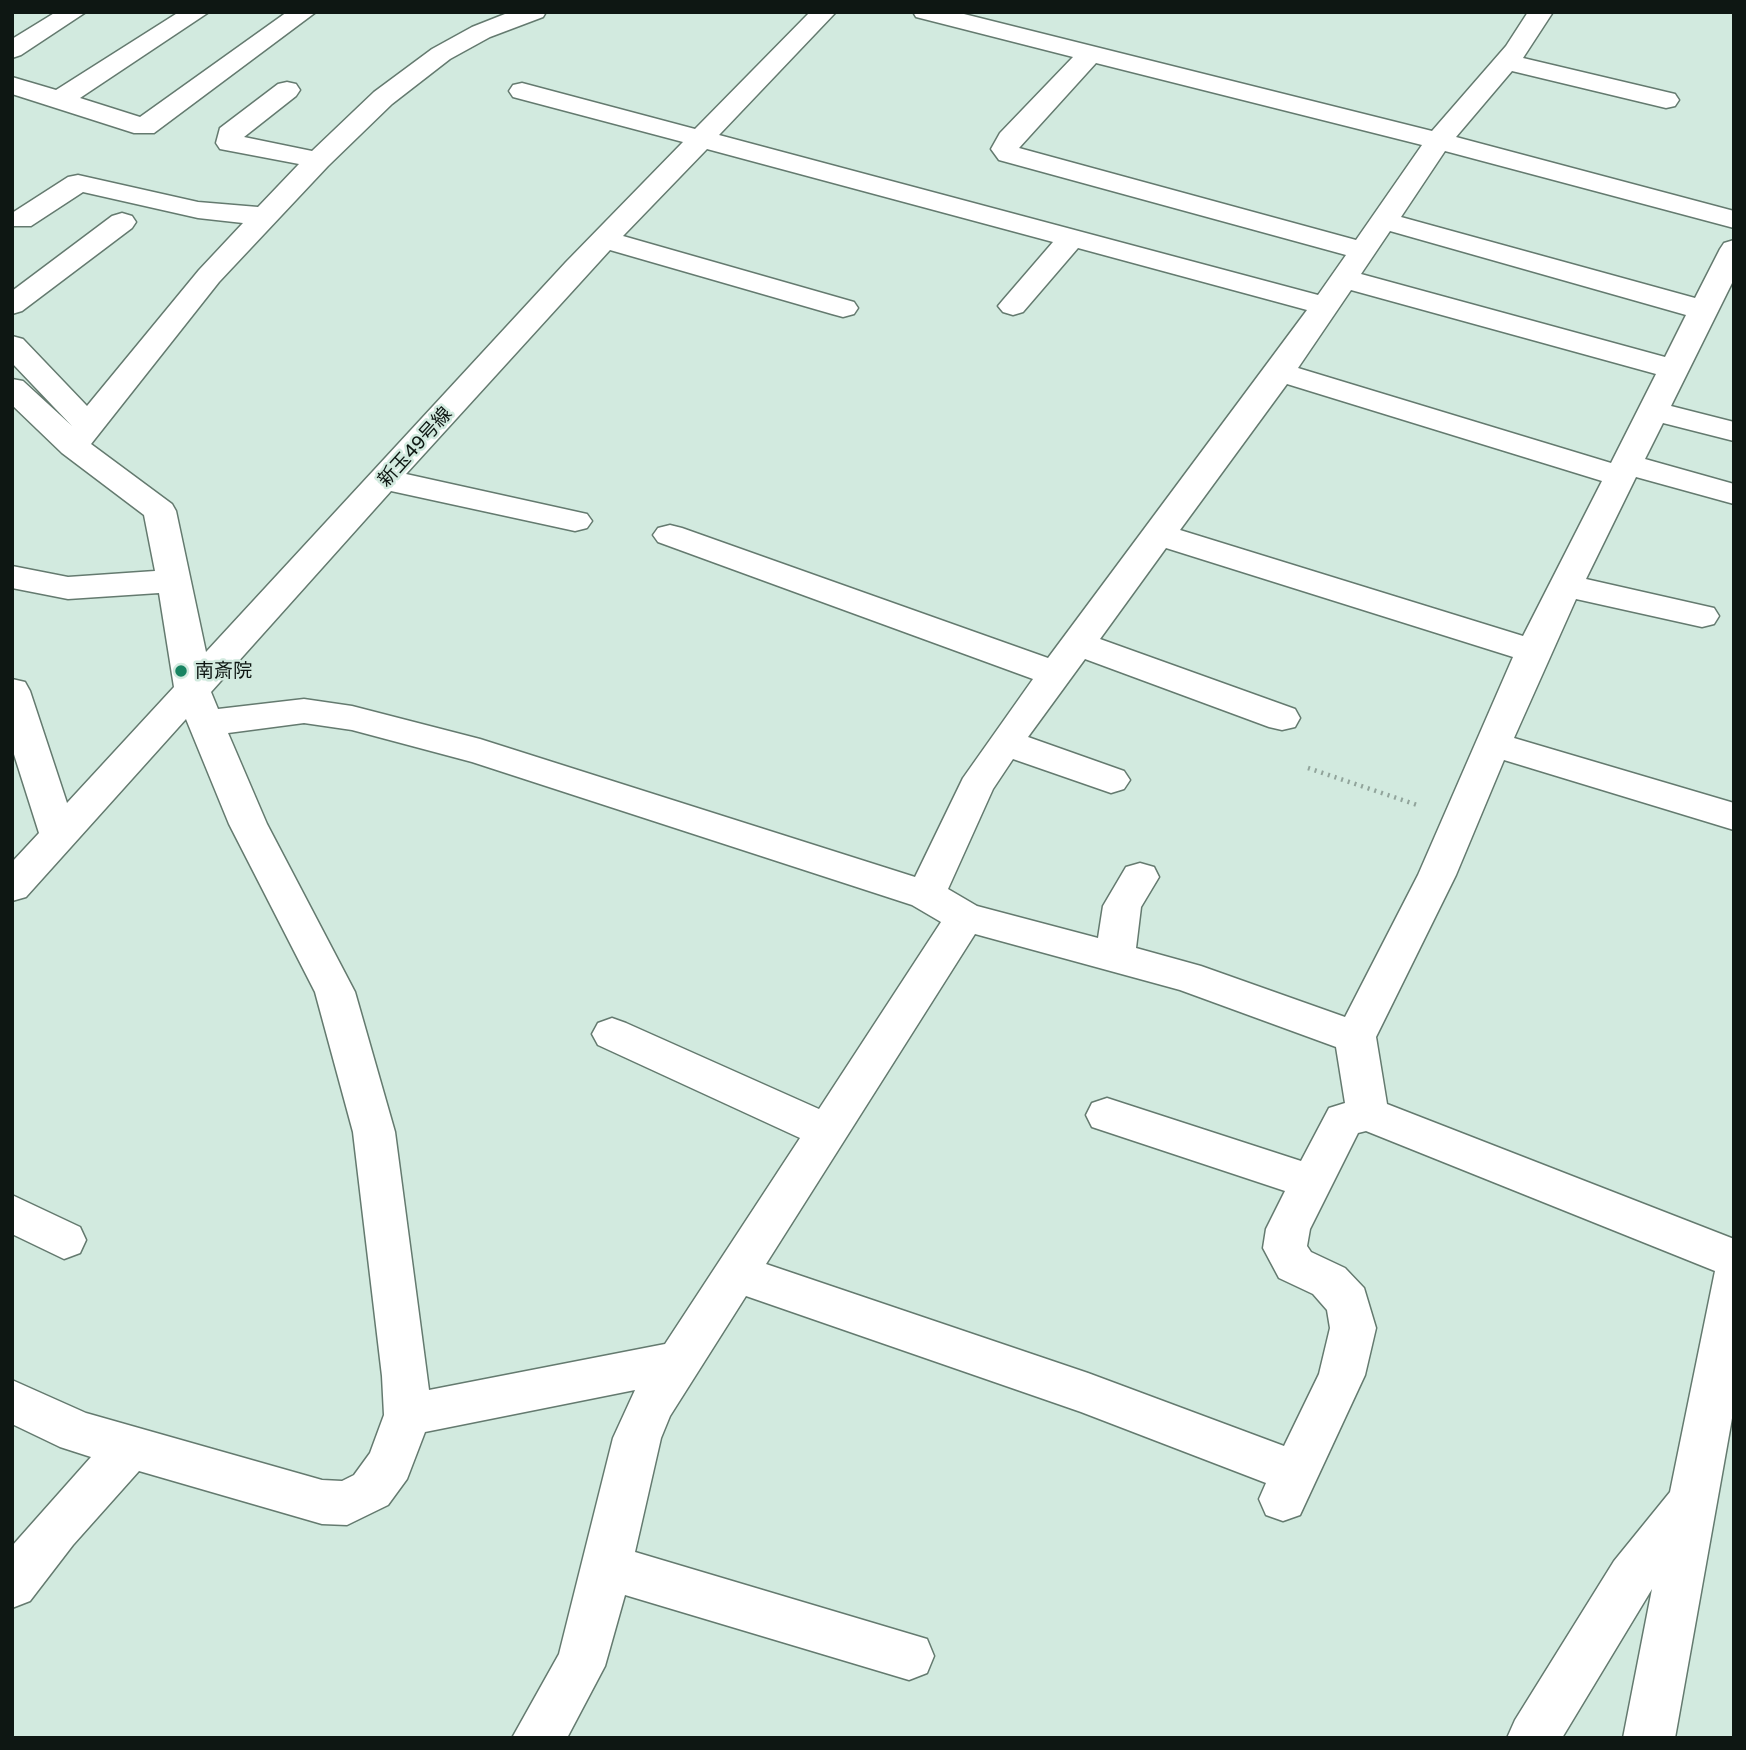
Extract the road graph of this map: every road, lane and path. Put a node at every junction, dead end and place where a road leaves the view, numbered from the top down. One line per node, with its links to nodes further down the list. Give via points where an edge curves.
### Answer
1 (75, 12): 8 (street)
2 (197, 12): 14 (street)
3 (304, 12): 14 (street, via 144,127)
4 (534, 12): 18 (street, via 481,32 441,54 383,98)
5 (824, 12): 16 (street, 新玉49号線)
6 (925, 12): 9 (street)
7 (1541, 12): 10 (street)
8 (12, 50)
9 (1090, 54): 17 (street); 29 (street, via 1010,139 1005,149 1009,154)
10 (1506, 62): 15 (street); 17 (street)
11 (12, 85): 14 (street)
12 (287, 90): 18 (street, via 230,134 230,143)
13 (522, 91): 16 (street)
14 (60, 99)
15 (1666, 100)
16 (698, 139): 26 (street); 27 (street, 新玉49号線)
17 (1438, 141): 22 (street); 24 (street)
18 (318, 160): 21 (street)
19 (12, 190): 20 (street)
20 (48, 202): 21 (street, via 78,183 198,210); 23 (street)
21 (262, 216): 42 (street, via 151,345)
22 (1734, 219)
23 (21, 220)
24 (1385, 221): 29 (street); 35 (street)
25 (122, 222): 31 (street)
26 (1072, 238): 32 (street); 33 (street)
27 (603, 239): 34 (street); 44 (street, 新玉49号線)
28 (1734, 249): 35 (street)
29 (1364, 251): 30 (street)
30 (1345, 279): 33 (street); 37 (street)
31 (12, 305)
32 (1013, 306)
33 (1326, 306): 38 (street)
34 (842, 308)
35 (1703, 310): 37 (street)
36 (12, 345): 42 (street)
37 (1674, 369): 40 (street)
38 (1280, 372): 43 (street); 48 (street)
39 (12, 388): 42 (street)
40 (1654, 411): 41 (street); 43 (street)
41 (1734, 432)
42 (81, 436): 50 (street, via 160,511)
43 (1623, 470): 45 (street); 51 (street)
44 (386, 480): 46 (street); 57 (street, 新玉49号線)
45 (1734, 494)
46 (575, 521)
47 (670, 535): 55 (street)
48 (1159, 535): 53 (street); 54 (street)
49 (12, 577): 50 (street, via 68,588)
50 (172, 581): 57 (street)
51 (1565, 586): 52 (street); 54 (street)
52 (1702, 615)
53 (1078, 644): 55 (street); 58 (street)
54 (1533, 651): 60 (street)
55 (1056, 674): 59 (street)
56 (12, 691): 65 (street)
57 (199, 706): 65 (street, 新玉49号線); 68 (street, via 352,718 480,752); 84 (street, via 248,824 335,992 374,1132)
58 (1282, 718)
59 (1005, 742): 62 (street); 68 (street, via 976,787)
60 (1493, 744): 63 (street); 64 (street)
61 (1308, 768): 64 (path)
62 (1111, 780)
63 (1734, 817)
64 (1461, 820): 72 (street)
65 (59, 836): 67 (street, 新玉49号線)
66 (1140, 877): 70 (street, via 1122,906)
67 (12, 887)
68 (926, 895): 69 (street)
69 (965, 917): 70 (street); 75 (street)
70 (1115, 957): 72 (street, via 1187,977)
71 (612, 1034): 75 (street)
72 (1355, 1037): 73 (street)
73 (1368, 1114): 76 (street, via 1344,1120); 79 (street)
74 (1107, 1115): 76 (street)
75 (827, 1130): 80 (street)
76 (1311, 1182): 80 (street, via 1288,1228 1285,1248 1295,1265 1329,1281 1348,1302 1353,1328 1342,1375 1289,1486 1088,1394)
77 (12, 1213): 78 (street)
78 (64, 1240)
79 (1734, 1259)
80 (735, 1273): 82 (street)
81 (1734, 1279): 86 (street)
82 (679, 1361): 84 (street); 87 (street, via 637,1438)
83 (12, 1401): 85 (street, via 77,1432)
84 (407, 1415): 85 (street, via 390,1464 371,1490 347,1503 321,1502)
85 (130, 1448): 88 (street)
86 (1692, 1503): 91 (street, via 1631,1577); 92 (street)
87 (607, 1567): 89 (street); 90 (street, via 580,1666)
88 (12, 1585)
89 (909, 1656)
90 (538, 1738)
91 (1533, 1738)
92 (1649, 1738)

